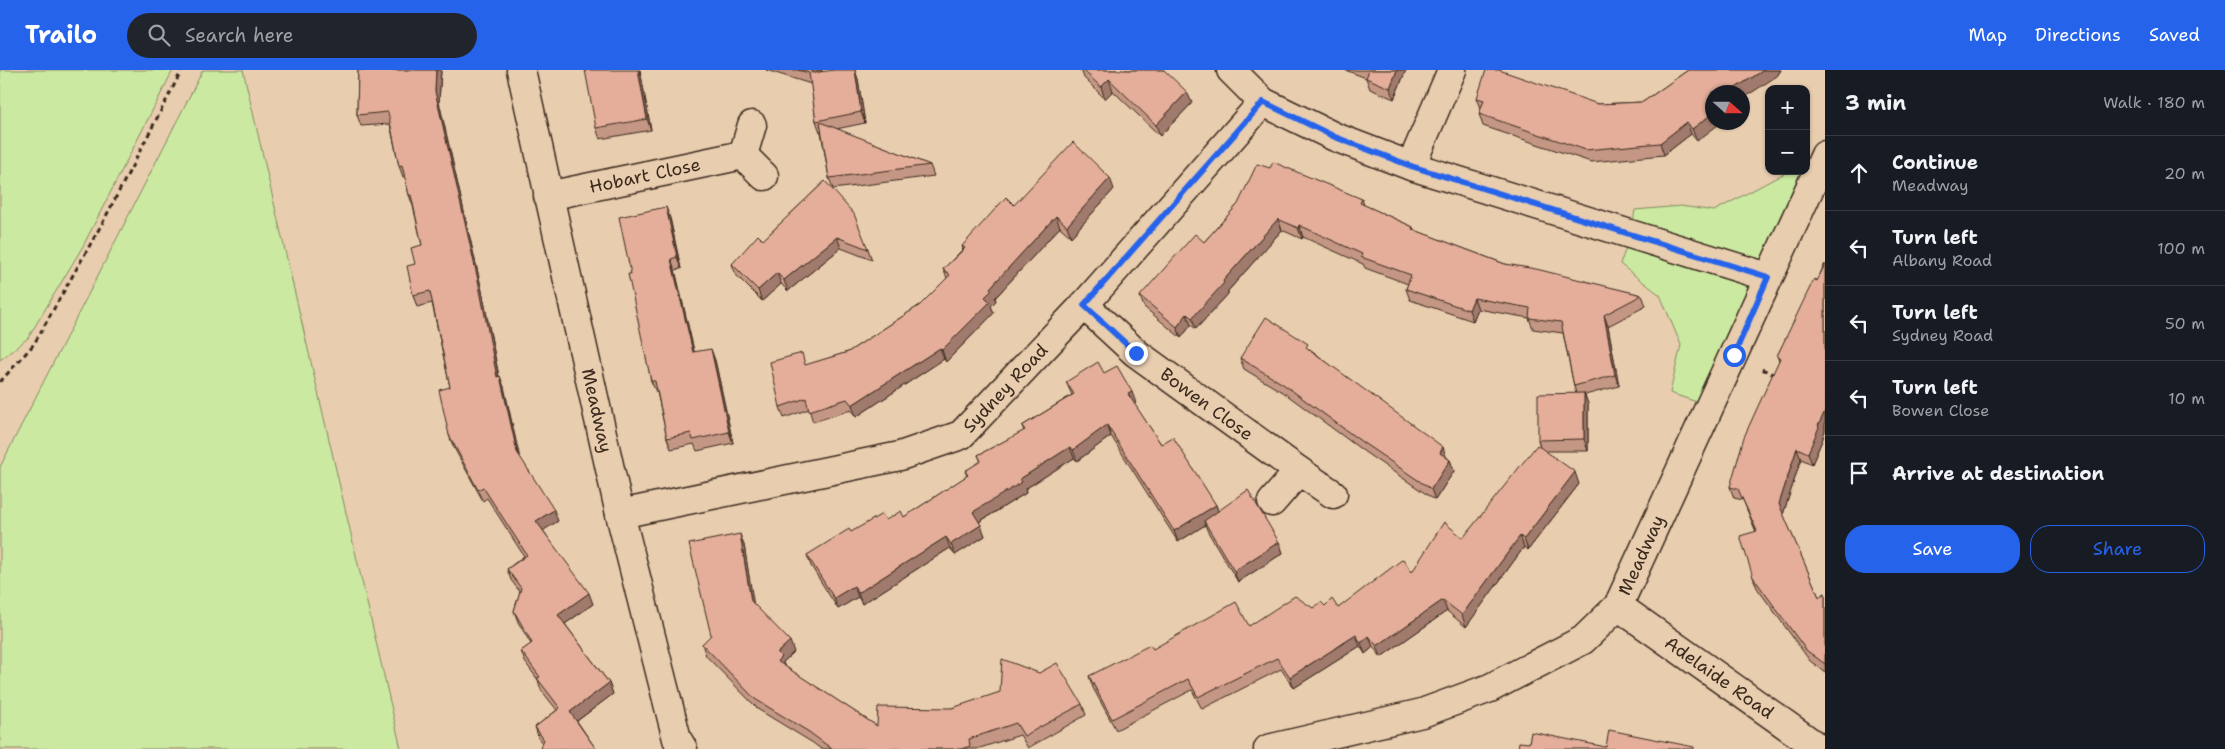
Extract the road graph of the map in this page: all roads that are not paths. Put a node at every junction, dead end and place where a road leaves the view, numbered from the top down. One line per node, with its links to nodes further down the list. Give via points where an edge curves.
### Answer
1 (521, 70): 10 (street, Meadway)
2 (1231, 70): 4 (street)
3 (1452, 70): 8 (street)
4 (1263, 102): 8 (street, via 1335,137); 12 (street, Sydney Road)
5 (752, 125): 6 (street)
6 (743, 155): 9 (street); 10 (street, Hobart Close)
7 (1825, 155): 11 (street, Meadway)
8 (1411, 166): 11 (street)
9 (764, 176)
10 (548, 196): 16 (street, Meadway)
11 (1768, 277): 17 (street, Meadway)
12 (1084, 305): 13 (street, Bowen Close, via 1136,353); 16 (street, Sydney Road, via 961,435 900,456)
13 (1299, 471): 14 (street, Bowen Close); 15 (street)
14 (1333, 494)
15 (1272, 502)
16 (620, 514): 18 (street, Meadway, via 677,739)
17 (1618, 606): 19 (street, Meadway, via 1583,640 1490,688 1422,713); 20 (street, Adelaide Road)
18 (683, 749)
19 (1268, 749)
20 (1820, 749)

